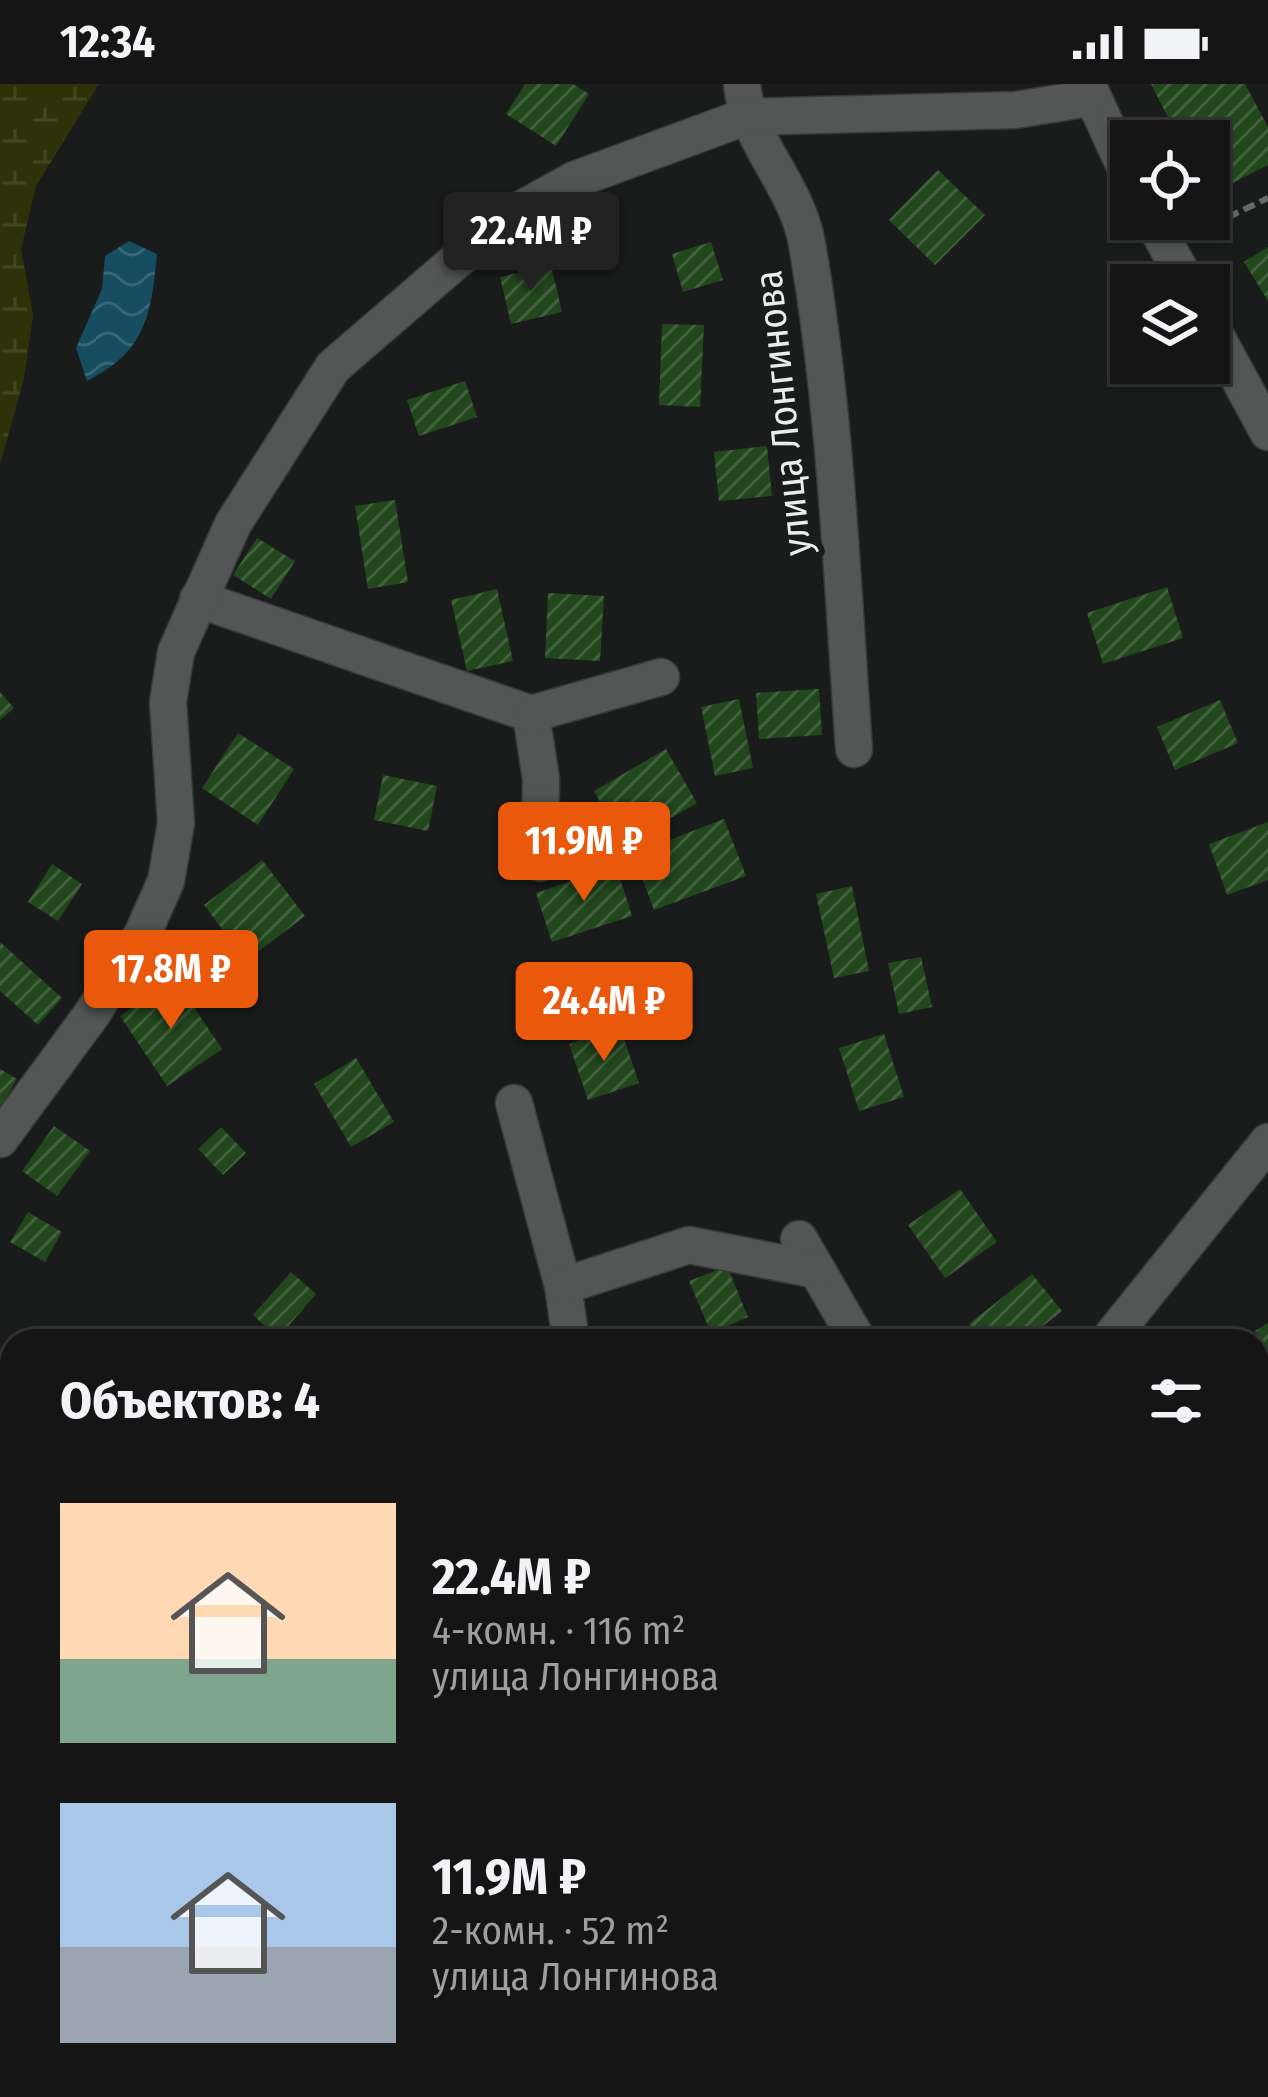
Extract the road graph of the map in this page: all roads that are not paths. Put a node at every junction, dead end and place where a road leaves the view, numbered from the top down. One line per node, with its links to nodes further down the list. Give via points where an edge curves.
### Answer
1 (1088, 91): 2 (street, via 1016,110); 3 (street)
2 (743, 100): 6 (street, via 507,217 333,367 232,524); 9 (street, улица Лонгинова, via 806,237 830,410)
3 (1110, 137)
4 (1230, 362): 5 (street)
5 (1268, 432)
6 (198, 599): 8 (street); 12 (street, via 176,652 168,702 176,824 166,880 142,935)
7 (661, 677): 8 (street)
8 (531, 714): 10 (street, via 542,779)
9 (854, 749)
10 (540, 863)
11 (514, 1103): 14 (street)
12 (0, 1139)
13 (1268, 1142): 17 (street)
14 (563, 1286): 15 (street); 16 (street, via 688,1245 808,1255)
15 (569, 1329)
16 (850, 1329)
17 (1118, 1329)

